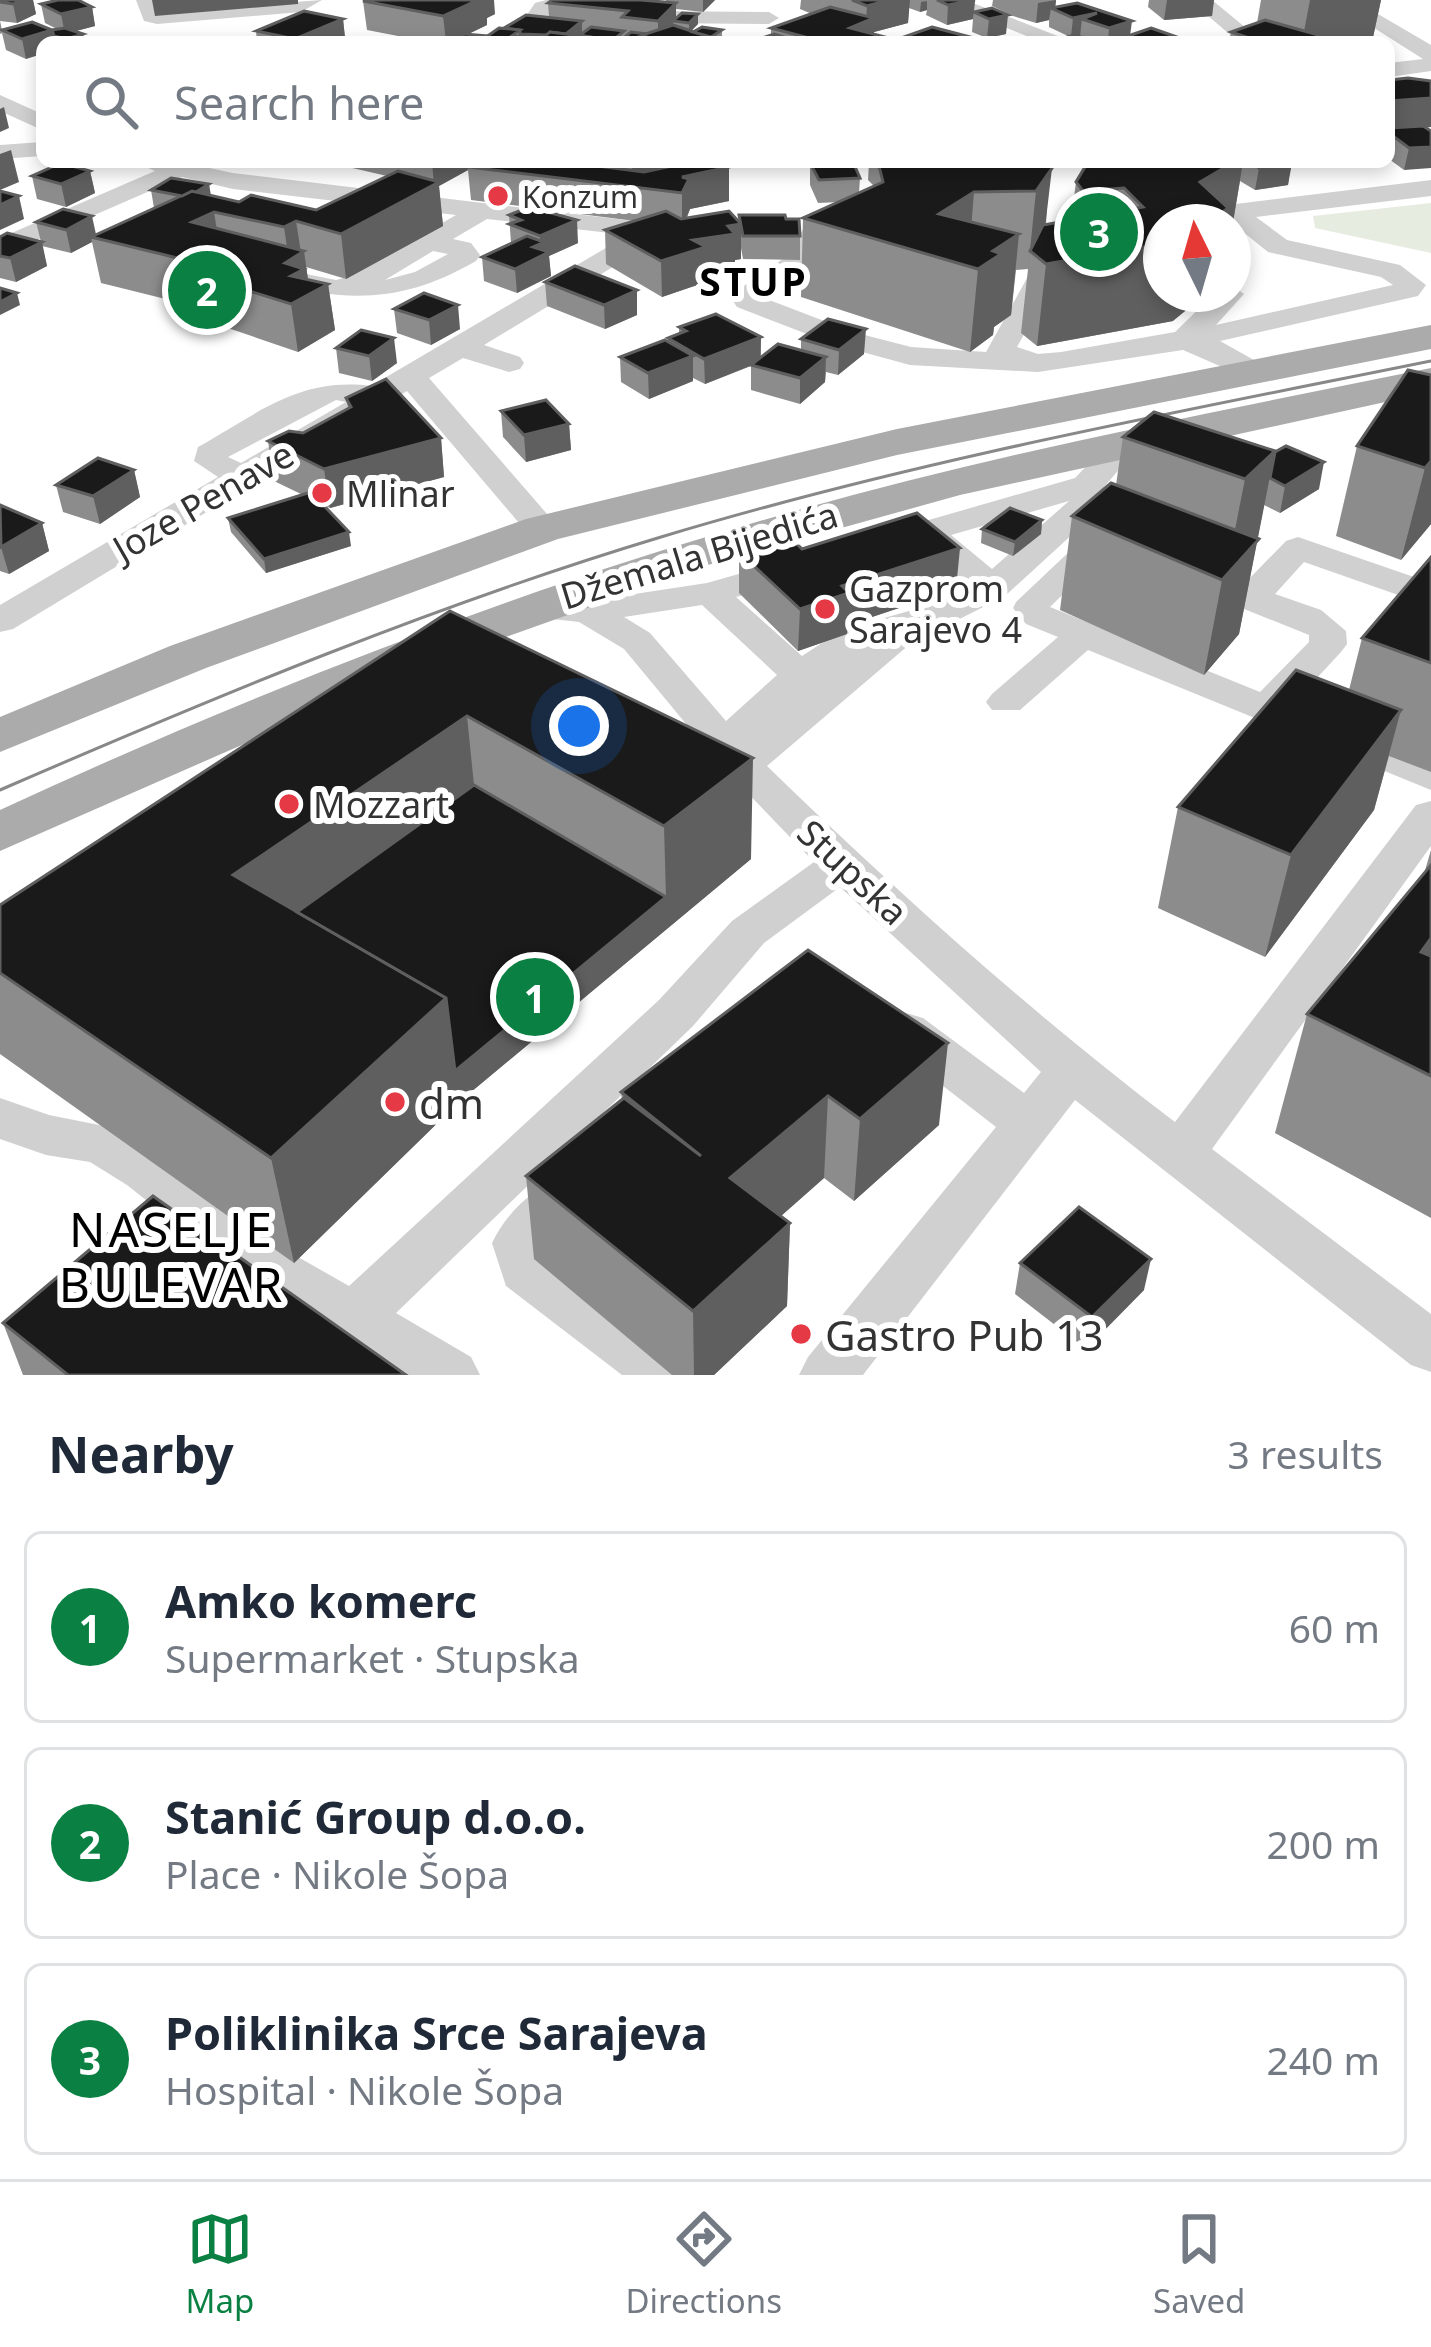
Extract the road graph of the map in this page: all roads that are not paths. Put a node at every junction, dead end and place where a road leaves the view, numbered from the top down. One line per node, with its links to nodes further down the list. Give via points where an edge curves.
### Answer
1 (146, 0): 2 (street, via 158,18)
2 (312, 0)
3 (789, 0): 8 (street)
4 (946, 0): 10 (street)
5 (1199, 0): 11 (street)
6 (1340, 0): 12 (street)
7 (537, 15): 8 (street, via 557,4)
8 (769, 25): 9 (street)
9 (750, 36)
10 (1045, 36)
11 (1244, 36)
12 (1431, 54)
13 (1431, 64): 14 (street)
14 (1395, 69)
15 (1431, 88): 16 (street)
16 (1395, 93)
17 (0, 102): 18 (street)
18 (36, 120)
19 (36, 149): 20 (street)
20 (0, 152)
21 (170, 168): 22 (street)
22 (178, 170): 24 (street, via 451,206); 30 (street)
23 (1431, 188): 25 (street)
24 (483, 197): 26 (street); 31 (street, via 429,242 466,255 410,288)
25 (1251, 210)
26 (654, 232): 27 (street); 36 (street, Joze Penave)
27 (692, 233)
28 (814, 234): 38 (street, via 788,274 747,301 910,356)
29 (1064, 236): 38 (street, via 1000,350)
30 (0, 248)
31 (243, 270)
32 (1251, 273): 35 (street, via 1390,271 1412,285)
33 (1212, 312): 35 (street)
34 (1431, 338): 39 (main road, Džemala Bijedića)
35 (1183, 341): 38 (street); 39 (street)
36 (463, 348): 37 (street); 40 (street, Joze Penave)
37 (509, 363)
38 (1026, 363)
39 (1252, 371): 44 (main road, Džemala Bijedića, via 779,468)
40 (412, 378): 44 (street); 57 (street, Joze Penave)
41 (1431, 380): 42 (main road, Džemala Bijedića)
42 (1125, 444): 43 (street); 54 (main road, Džemala Bijedića, via 814,519)
43 (1087, 485): 45 (street); 46 (street)
44 (542, 529): 62 (main road, Džemala Bijedića, via 188,657)
45 (926, 531): 47 (street); 51 (street)
46 (1098, 537): 51 (street); 58 (street, via 1031,608)
47 (857, 551)
48 (1168, 565): 53 (street)
49 (816, 574): 52 (street)
50 (1402, 585): 53 (street, via 1298,548)
51 (992, 588): 56 (street)
52 (710, 593): 55 (street); 59 (street)
53 (1251, 598): 61 (street, via 1327,632 1328,644)
54 (531, 607): 55 (street, Stupska); 67 (main road, Džemala Bijedića, via 163,754)
55 (588, 612): 64 (street, Stupska, via 638,641)
56 (942, 613): 59 (street, via 851,632); 64 (street, via 897,636)
57 (0, 622)
58 (1084, 634): 60 (street); 61 (street)
59 (800, 675): 64 (street)
60 (1006, 702)
61 (1267, 708): 65 (street)
62 (0, 736)
63 (659, 745): 64 (street)
64 (732, 756): 68 (street, Stupska)
65 (1431, 777)
66 (1431, 815): 69 (street)
67 (0, 832)
68 (842, 864): 72 (street, Stupska); 77 (street, via 748,932 676,1012)
69 (1371, 890): 70 (street); 75 (street)
70 (1411, 916)
71 (859, 1005): 73 (street, via 872,1006)
72 (1071, 1070): 73 (street); 75 (street, Stupska)
73 (1026, 1122): 81 (street)
74 (15, 1134): 77 (street, via 101,1143 272,1269)
75 (1179, 1154): 78 (street, Stupska)
76 (610, 1167): 80 (street, via 533,1224 519,1243 520,1258 525,1270)
77 (355, 1316): 79 (street)
78 (1431, 1347)
79 (451, 1375)
80 (666, 1375)
81 (828, 1375)

